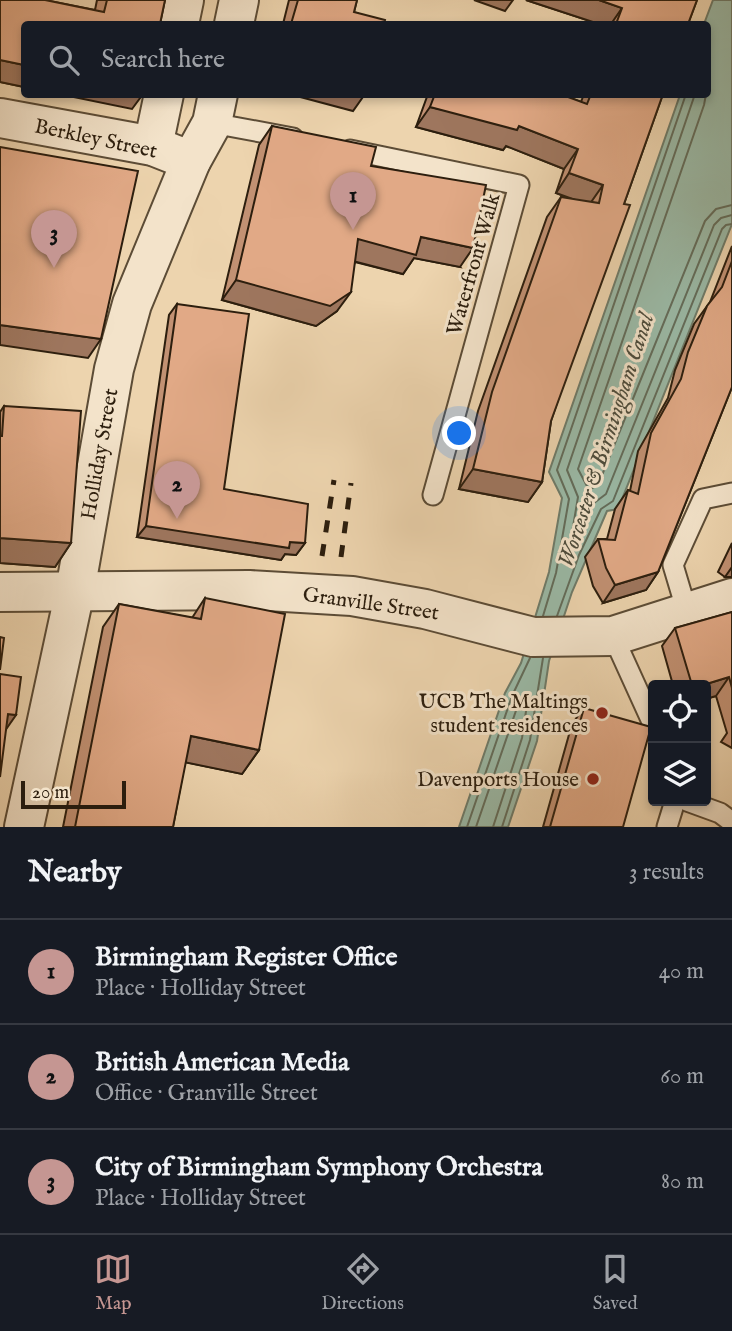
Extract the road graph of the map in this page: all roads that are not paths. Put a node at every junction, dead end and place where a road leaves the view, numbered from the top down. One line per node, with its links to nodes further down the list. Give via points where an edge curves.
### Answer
1 (184, 0): 3 (street)
2 (239, 0): 4 (street)
3 (180, 21)
4 (235, 21)
5 (163, 98): 8 (street)
6 (215, 109): 9 (street, Holliday Street); 11 (lane, Waterfront Walk, via 324,144 519,184)
7 (0, 118): 8 (street, Berkley Street)
8 (153, 146): 9 (street, Berkley Street)
9 (191, 162): 13 (street, Holliday Street, via 132,304 114,369)
10 (732, 493): 15 (lane, via 704,499 673,565)
11 (433, 495)
12 (0, 592): 13 (street, Granville Street)
13 (75, 592): 16 (street, Granville Street, via 249,590 352,596 533,637); 21 (street, Holliday Street)
14 (732, 598): 15 (street, Granville Street)
15 (687, 612): 16 (street, Granville Street)
16 (613, 636): 17 (lane)
17 (648, 713)
18 (673, 806): 22 (lane)
19 (701, 806): 20 (lane)
20 (732, 822)
21 (24, 827)
22 (667, 827)

